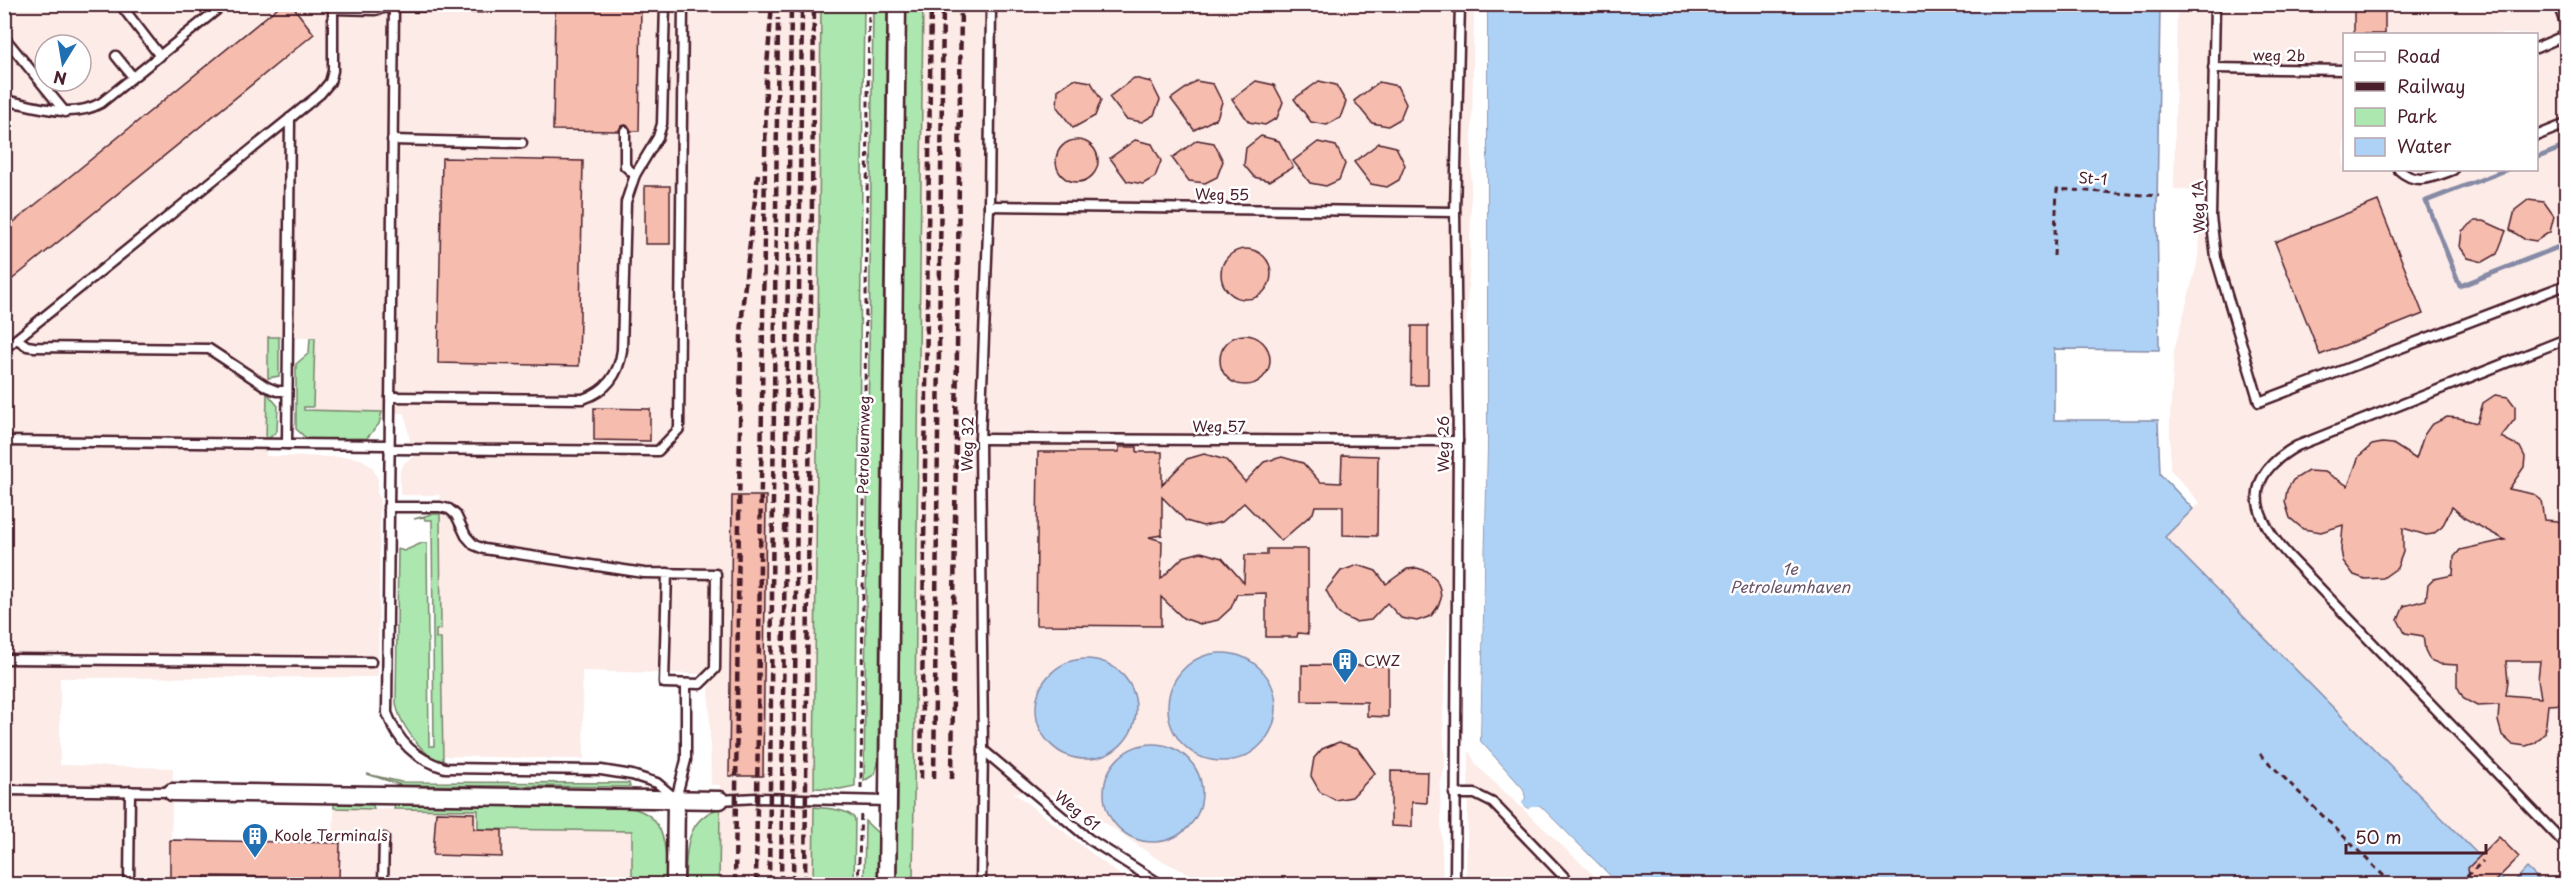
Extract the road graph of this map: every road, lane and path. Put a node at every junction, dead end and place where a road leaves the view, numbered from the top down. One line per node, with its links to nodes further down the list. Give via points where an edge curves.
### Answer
1 (120, 4): 19 (lane)
2 (488, 4): 11 (lane)
3 (665, 4): 33 (lane, via 662,124 658,138)
4 (683, 4): 48 (lane, via 679,429 658,451)
5 (869, 4): 62 (path, Petroleumweg)
6 (897, 4): 63 (street, Petroleumweg)
7 (991, 4): 35 (lane, Weg 32)
8 (1460, 4): 36 (lane, Weg 26)
9 (2215, 4): 20 (lane, Weg 1A)
10 (2558, 4): 14 (lane)
11 (394, 5): 13 (lane, via 375,10); 29 (lane)
12 (221, 6): 19 (lane)
13 (331, 7): 25 (lane, via 330,82)
14 (2566, 26)
15 (2566, 35): 17 (lane)
16 (4, 37): 24 (lane)
17 (2538, 47)
18 (116, 56): 22 (lane)
19 (160, 56): 22 (lane)
20 (2213, 68): 21 (lane, weg 2b); 38 (lane, Weg 1A, via 2211,217 2216,258 2259,402)
21 (2343, 70)
22 (133, 77): 24 (lane, via 90,109)
23 (4, 100): 24 (lane)
24 (65, 112)
25 (290, 118): 39 (lane); 42 (lane)
26 (2566, 124): 28 (lane)
27 (626, 131): 33 (lane, via 625,166)
28 (2538, 135)
29 (393, 140): 30 (lane); 43 (lane)
30 (522, 143)
31 (2400, 171): 32 (lane, via 2407,177 2427,180)
32 (2450, 171)
33 (635, 175): 43 (lane, via 626,202 621,356 615,375 606,386 583,399)
34 (2159, 196): 37 (path, St-1, via 2057,189)
35 (989, 206): 36 (lane, Weg 55); 44 (lane, Weg 32)
36 (1455, 212): 46 (lane, Weg 26)
37 (2054, 256)
38 (2566, 285)
39 (17, 339): 41 (lane); 42 (lane, via 34,347 209,349 267,387)
40 (2566, 339): 65 (lane, via 2297,446 2274,461 2258,488 2257,501 2265,527 2288,555)
41 (4, 349)
42 (287, 390): 47 (lane)
43 (390, 397): 48 (lane)
44 (980, 439): 46 (lane, Weg 57); 54 (lane, Weg 32)
45 (4, 441): 47 (lane)
46 (1458, 441): 59 (lane, Weg 26)
47 (287, 444): 48 (lane)
48 (389, 447): 49 (lane)
49 (388, 507): 50 (lane, via 449,509 474,545 499,554); 60 (lane, via 387,713 394,732 424,761 446,768 601,770 657,783)
50 (667, 573): 53 (lane, via 664,683); 53 (lane, via 716,574 715,669 700,684)
51 (4, 659): 52 (lane)
52 (371, 662)
53 (686, 684): 60 (lane, via 686,760)
54 (983, 750): 72 (lane, Weg 32); 73 (lane, Weg 61, via 1089,839)
55 (2260, 754): 76 (path)
56 (4, 790): 57 (lane)
57 (130, 791): 58 (lane); 67 (lane)
58 (172, 792): 60 (street)
59 (1454, 794): 74 (lane, Weg 26); 75 (lane, via 1475,794 1493,803)
60 (676, 799): 61 (street); 69 (street)
61 (720, 800): 62 (lane)
62 (861, 800): 63 (lane); 70 (path, Petroleumweg)
63 (888, 801): 71 (street, Petroleumweg)
64 (384, 838): 68 (lane)
65 (2566, 845)
66 (2483, 861): 77 (path)
67 (129, 885)
68 (383, 885)
69 (675, 885)
70 (858, 885)
71 (887, 885)
72 (981, 885)
73 (1160, 885)
74 (1455, 885)
75 (1571, 885)
76 (2392, 885)
77 (2459, 885)

